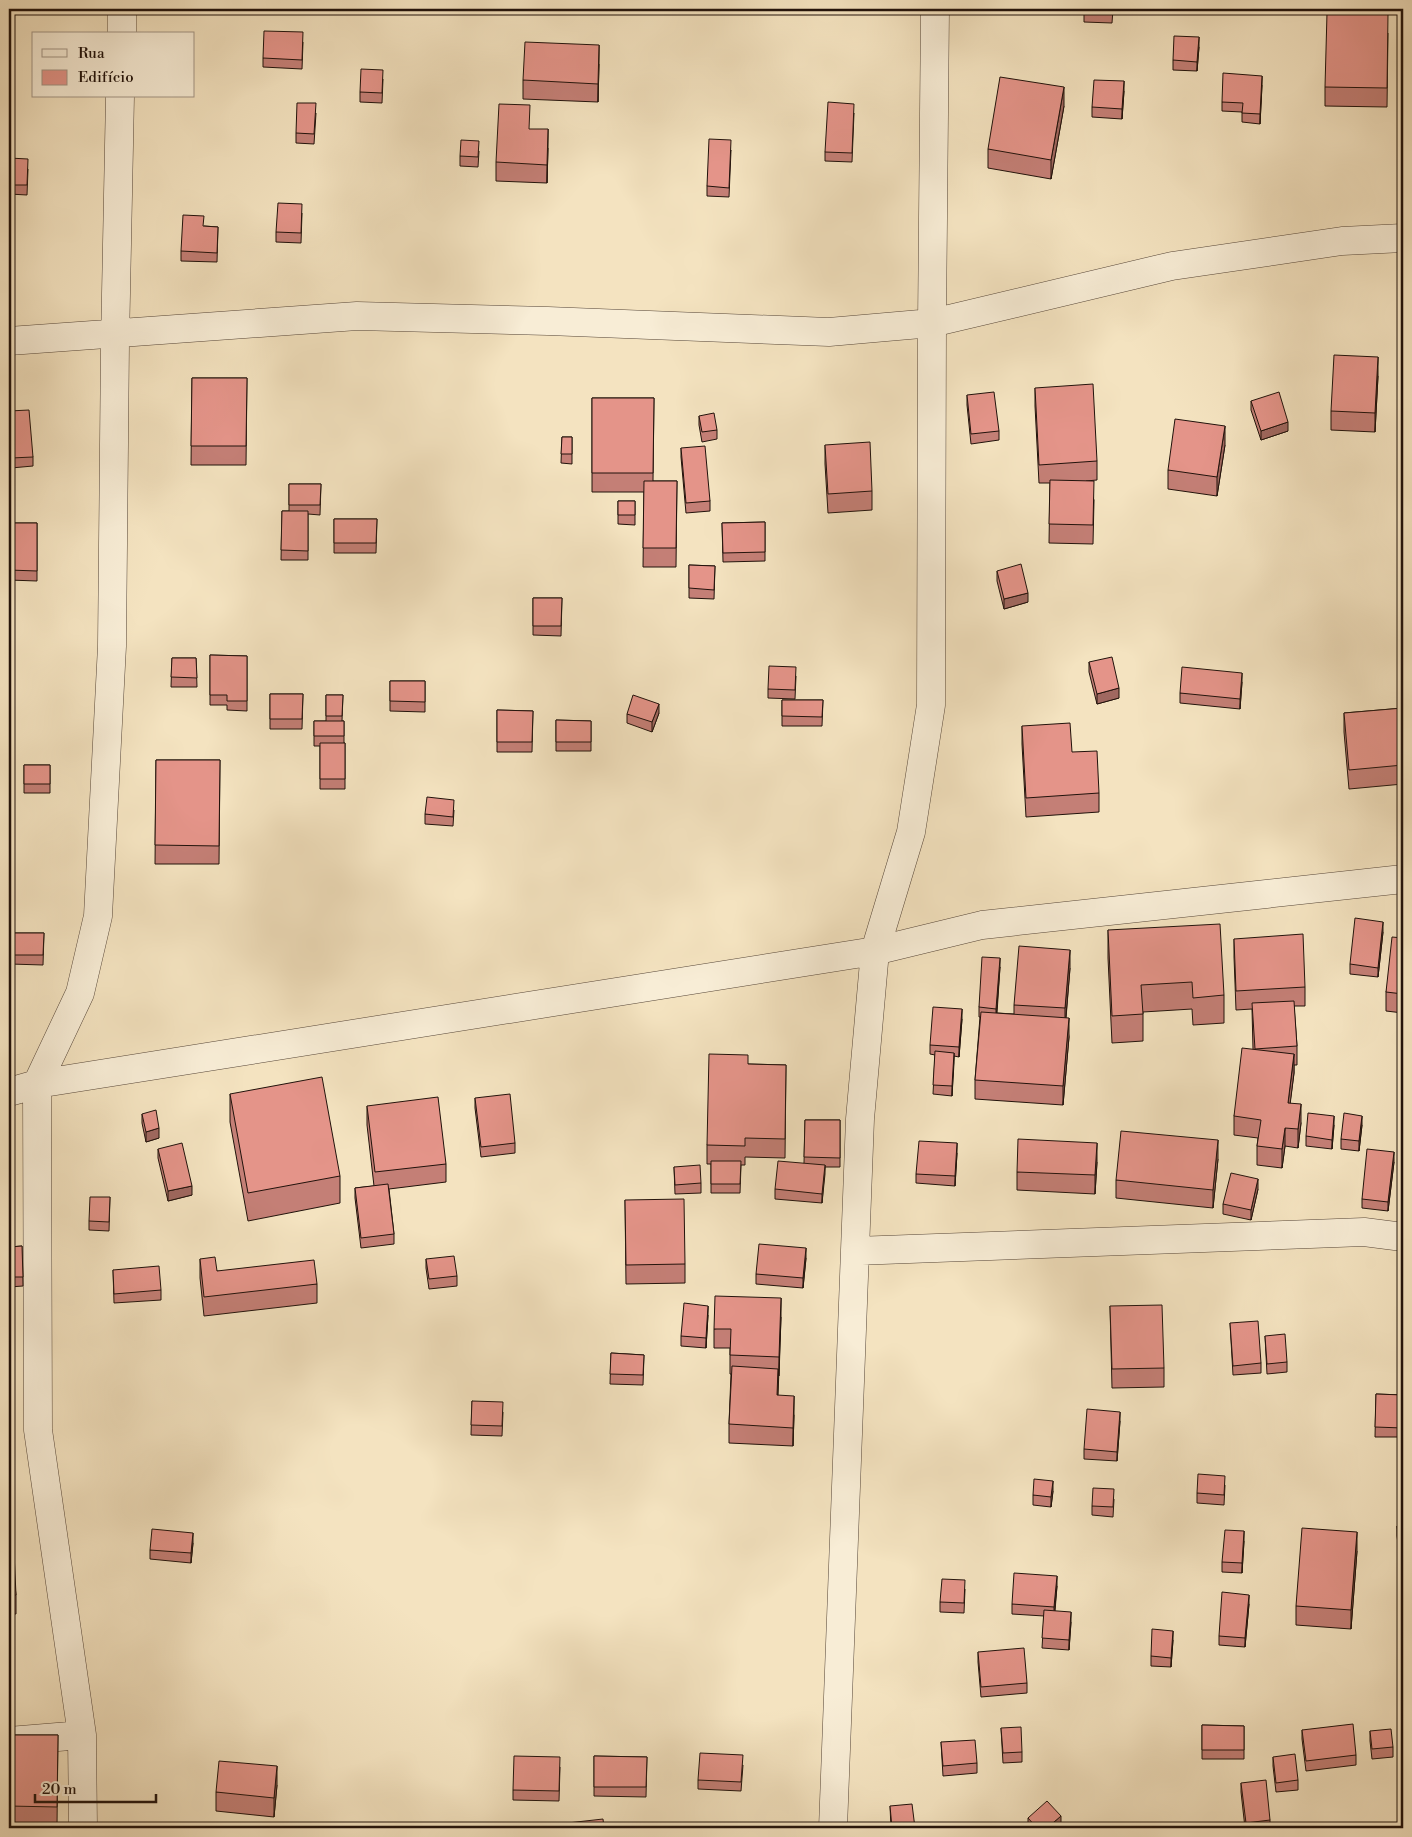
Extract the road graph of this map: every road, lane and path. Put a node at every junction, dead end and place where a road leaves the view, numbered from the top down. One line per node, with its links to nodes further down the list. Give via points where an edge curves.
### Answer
1 (122, 9): 3 (street)
2 (935, 9): 6 (street)
3 (122, 32)
4 (120, 98): 7 (street)
5 (1403, 238): 6 (street, via 1342,241 1172,266)
6 (932, 323): 7 (street, via 829,332 357,316); 10 (street, via 932,705 911,832)
7 (115, 335): 8 (street); 11 (street, via 112,646 98,916 80,993)
8 (9, 341)
9 (1403, 879): 10 (street, via 982,925)
10 (875, 951): 11 (street); 14 (street, via 860,1119)
11 (37, 1084): 12 (street); 15 (street, via 38,1430)
12 (9, 1092)
13 (1403, 1237): 14 (street, via 1364,1232)
14 (855, 1251): 18 (street)
15 (82, 1735): 16 (street); 17 (street)
16 (9, 1741)
17 (83, 1828)
18 (833, 1828)

